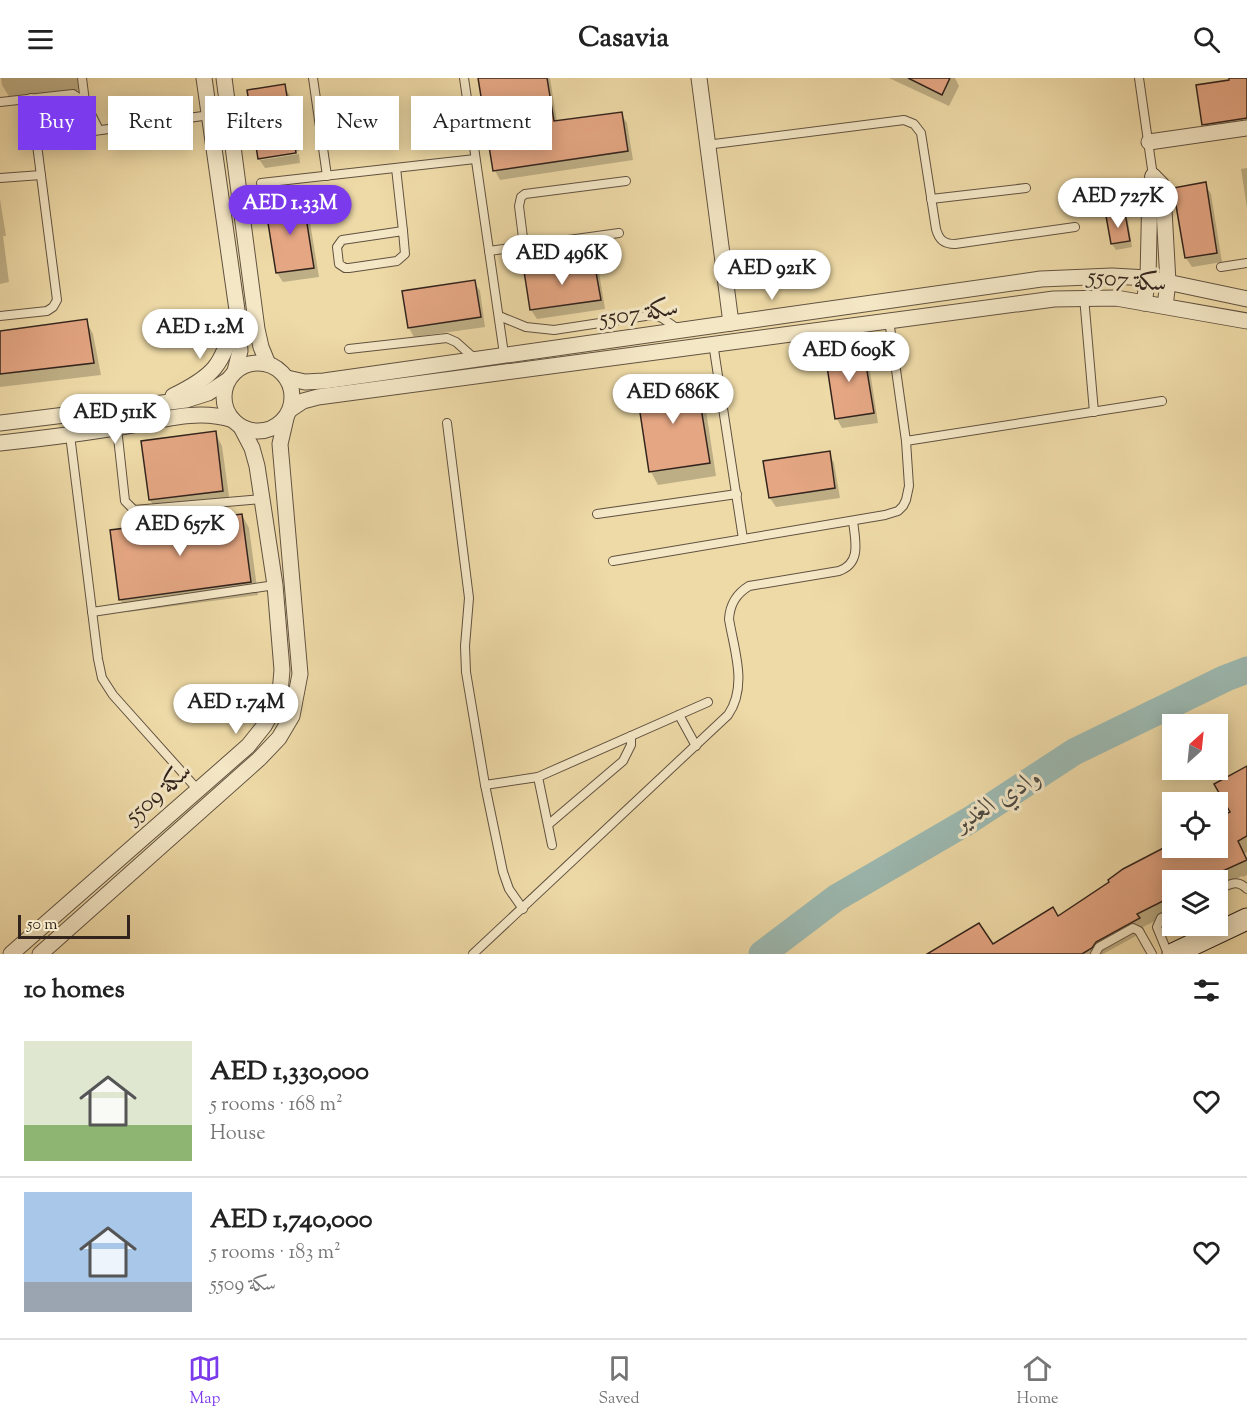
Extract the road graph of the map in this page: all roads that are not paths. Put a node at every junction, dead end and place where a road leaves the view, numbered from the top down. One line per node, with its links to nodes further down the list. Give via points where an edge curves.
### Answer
1 (82, 78): 10 (lane)
2 (204, 78): 11 (street)
3 (224, 78): 57 (street, via 259,338)
4 (313, 78): 26 (lane)
5 (464, 78): 23 (lane)
6 (699, 78): 20 (street)
7 (1139, 78): 19 (lane)
8 (52, 96): 9 (lane)
9 (76, 96)
10 (84, 96)
11 (207, 96)
12 (18, 100): 13 (lane)
13 (0, 102)
14 (205, 115): 18 (lane)
15 (96, 124): 18 (lane)
16 (1247, 128): 19 (street)
17 (96, 130): 18 (lane)
18 (99, 130)
19 (1149, 142): 27 (lane)
20 (706, 145): 32 (lane, via 904,120 921,133); 51 (street)
21 (38, 150): 25 (lane)
22 (215, 150): 46 (street)
23 (475, 159): 24 (lane); 37 (lane)
24 (396, 168): 26 (lane); 34 (lane)
25 (41, 175): 28 (lane); 47 (lane, via 57,300 47,311)
26 (327, 176): 30 (lane)
27 (1153, 176): 40 (street); 41 (street, via 1163,192)
28 (0, 178)
29 (626, 181): 36 (lane, via 525,194 519,201)
30 (261, 183)
31 (1026, 188): 32 (lane)
32 (931, 199): 33 (lane, via 938,236 948,244)
33 (1075, 228)
34 (403, 231): 34 (lane, via 405,254 397,261 349,268 339,264 337,247 342,240)
35 (619, 233): 36 (lane)
36 (524, 246): 37 (lane)
37 (489, 251): 48 (lane)
38 (1247, 263): 39 (lane)
39 (1221, 267)
40 (1148, 279): 41 (street, سكة 5507); 44 (street); 51 (street, سكة 5507, via 1041,279)
41 (1168, 282): 43 (street, سكة 5507); 45 (street)
42 (1084, 297): 44 (street, سكة 5507); 49 (street, سكة 5507); 62 (lane)
43 (1247, 299)
44 (1144, 303): 45 (street, سكة 5507)
45 (1165, 306): 50 (street, سكة 5507)
46 (237, 310): 58 (street, via 240,351); 61 (street, via 226,352 218,365 193,386)
47 (0, 316)
48 (499, 316): 52 (lane, via 526,327 554,330 652,315); 55 (lane)
49 (889, 320): 53 (street, سكة 5507); 69 (lane)
50 (1247, 321)
51 (731, 323): 52 (street, سكة 5507)
52 (682, 331): 55 (street, سكة 5507)
53 (713, 344): 63 (street, سكة 5507, via 318,397 303,401); 71 (lane)
54 (349, 349): 56 (lane, via 447,338)
55 (504, 354): 56 (street, سكة 5507)
56 (476, 359): 59 (street, سكة 5507, via 324,381)
57 (268, 364): 58 (street, via 245,365); 59 (street)
58 (231, 375): 61 (street, via 219,387 197,397); 65 (street, via 224,401)
59 (287, 378): 63 (street, via 293,399)
60 (1162, 401): 62 (lane)
61 (156, 404): 64 (street)
62 (1094, 412): 69 (lane)
63 (288, 414): 65 (street, via 270,429 250,430); 93 (street, سكة 5509, via 280,444 300,674 292,716 279,738 259,759)
64 (0, 423)
65 (237, 423): 67 (street, via 200,414); 72 (street, سكة 5509, via 256,457)
66 (447, 423): 84 (lane, via 469,598 466,672)
67 (117, 428): 68 (street); 72 (lane, via 125,501 134,510)
68 (70, 435): 70 (street); 78 (lane)
69 (906, 441): 74 (lane, via 908,493 903,506 891,514)
70 (0, 443)
71 (737, 494): 73 (lane); 75 (lane)
72 (262, 499): 77 (street, سكة 5509)
73 (597, 514)
74 (853, 521): 75 (lane); 82 (lane, via 856,554 848,567 749,586 733,601 729,619 739,679 736,700 728,715)
75 (743, 539): 76 (lane)
76 (613, 561)
77 (275, 585): 78 (lane); 85 (street, سكة 5509, via 282,670 280,693 264,726 248,746)
78 (92, 612): 85 (lane, via 100,669 107,687)
79 (708, 702): 80 (lane)
80 (680, 715): 81 (lane); 82 (lane)
81 (631, 736): 83 (lane); 86 (lane, via 623,761)
82 (696, 746): 90 (lane)
83 (538, 777): 84 (lane); 86 (lane)
84 (485, 785): 90 (lane, via 506,880)
85 (198, 790): 94 (street, سكة 5509)
86 (549, 824): 87 (lane)
87 (552, 845)
88 (1228, 885): 89 (lane, via 1239,883)
89 (1247, 889)
90 (523, 909): 95 (lane)
91 (1162, 918): 98 (lane, via 1157,927)
92 (1247, 919): 98 (street)
93 (48, 951)
94 (11, 954)
95 (474, 954)
96 (1095, 954): 97 (lane, via 1099,947 1133,928 1139,931)
97 (1152, 954)
98 (1171, 954)

